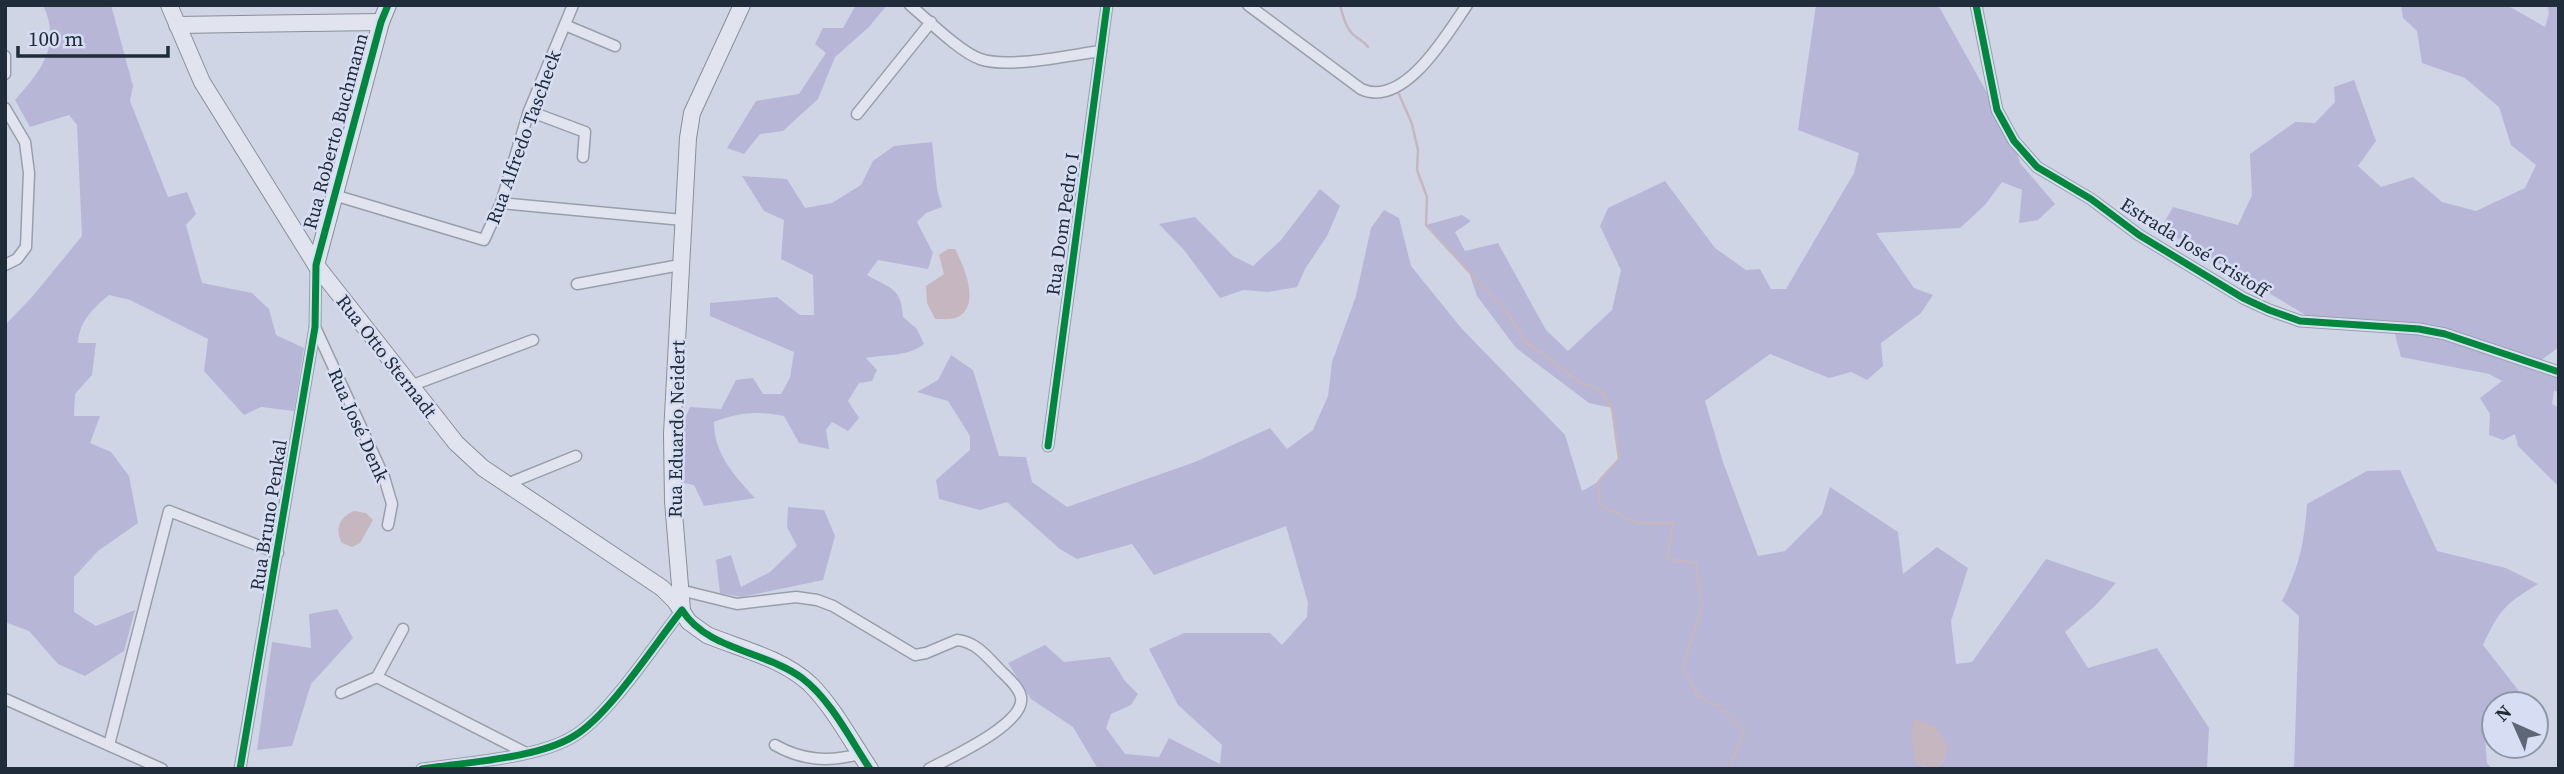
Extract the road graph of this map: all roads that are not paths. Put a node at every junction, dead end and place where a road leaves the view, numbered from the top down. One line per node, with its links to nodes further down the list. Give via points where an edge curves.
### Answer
1 (169, 5): 12 (main road, Rua Otto Sternadt)
2 (388, 5): 10 (main road, Rua Roberto Buchmann)
3 (573, 5): 13 (street, Rua Alfredo Tascheck)
4 (742, 5): 24 (main road, Rua Eduardo Neidert, via 692,113)
5 (910, 5): 11 (street)
6 (1107, 5): 15 (street, Rua Dom Pedro I)
7 (1248, 5): 8 (street, via 1351,81 1376,93 1405,82 1427,61)
8 (1467, 5)
9 (1976, 5): 31 (street, Estrada José Cristoff, via 1997,110 2014,141 2037,167 2139,235 2243,298 2300,321 2445,334)
10 (381, 22): 12 (main road); 22 (main road, Rua Roberto Buchmann)
11 (930, 22): 15 (street, via 985,60 1027,61); 20 (street)
12 (177, 25): 26 (main road, Rua Otto Sternadt, via 202,82)
13 (565, 25): 14 (street); 19 (street, Rua Alfredo Tascheck)
14 (615, 46)
15 (1101, 51): 33 (street, Rua Dom Pedro I)
16 (5, 56): 17 (street)
17 (5, 74)
18 (5, 108): 25 (street, via 25,142 29,173 26,247)
19 (529, 111): 21 (street, via 585,132); 23 (street, Rua Alfredo Tascheck)
20 (857, 114)
21 (583, 157)
22 (334, 195): 23 (street, Rua Alfredo Tascheck, via 484,240); 26 (main road, Rua Roberto Buchmann)
23 (501, 203): 24 (street)
24 (683, 220): 27 (main road, Rua Eduardo Neidert)
25 (5, 265)
26 (316, 265): 29 (street, Rua Bruno Penkal); 32 (main road, Rua Otto Sternadt)
27 (680, 265): 28 (street); 38 (main road, Rua Eduardo Neidert, via 672,455)
28 (577, 284)
29 (315, 327): 36 (street, Rua José Denk, via 384,477 392,504); 37 (street, Rua Bruno Penkal)
30 (533, 340): 32 (street)
31 (2559, 372)
32 (410, 386): 35 (main road, Rua Otto Sternadt, via 466,453)
33 (1048, 446)
34 (576, 456): 35 (street)
35 (507, 484): 39 (main road, Rua Otto Sternadt, via 652,580)
36 (388, 525)
37 (278, 553): 44 (street, via 169,511); 49 (street, Rua Bruno Penkal)
38 (680, 590): 39 (main road, Rua Eduardo Neidert); 52 (street, via 737,604 796,597 817,600 915,655 952,641 969,643 982,652 1014,684 1021,701 1016,713)
39 (682, 610): 46 (street, via 585,728 561,742); 47 (main road, via 689,622 707,635 776,662 809,684)
40 (403, 629): 41 (street)
41 (377, 677): 42 (street); 46 (street)
42 (341, 693)
43 (5, 699): 44 (street)
44 (109, 745): 48 (street)
45 (775, 745): 47 (street, via 823,760)
46 (526, 752): 50 (street)
47 (860, 754): 51 (main road)
48 (157, 768)
49 (240, 769)
50 (422, 769)
51 (870, 769)
52 (929, 769)

